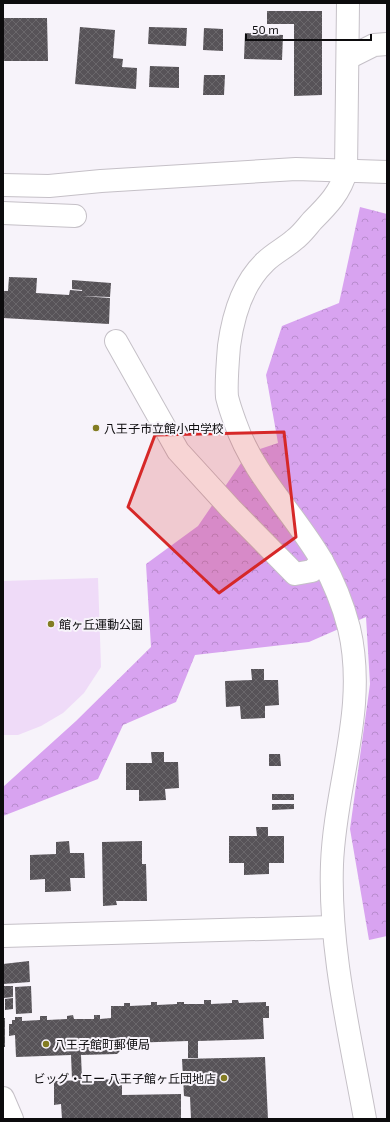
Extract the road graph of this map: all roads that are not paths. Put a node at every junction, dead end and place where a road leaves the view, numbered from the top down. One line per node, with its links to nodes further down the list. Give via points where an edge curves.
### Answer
1 (348, 3): 3 (street)
2 (387, 44): 3 (street, via 374,45)
3 (348, 58): 4 (street)
4 (346, 171): 5 (street); 6 (street, via 296,169 49,186); 11 (street, via 334,198 296,239 265,262 246,287 235,316 230,345 227,395 242,440 264,480)
5 (379, 172): 7 (street)
6 (3, 185)
7 (387, 188)
8 (3, 213): 9 (street)
9 (75, 216)
10 (116, 341): 11 (street, via 178,451 231,509 295,574 312,571)
11 (322, 561): 12 (street, via 346,616 354,654 356,684 353,720 333,844)
12 (333, 927): 13 (street); 16 (street)
13 (3, 936)
14 (3, 1098): 15 (street)
15 (12, 1119)
16 (365, 1119)

